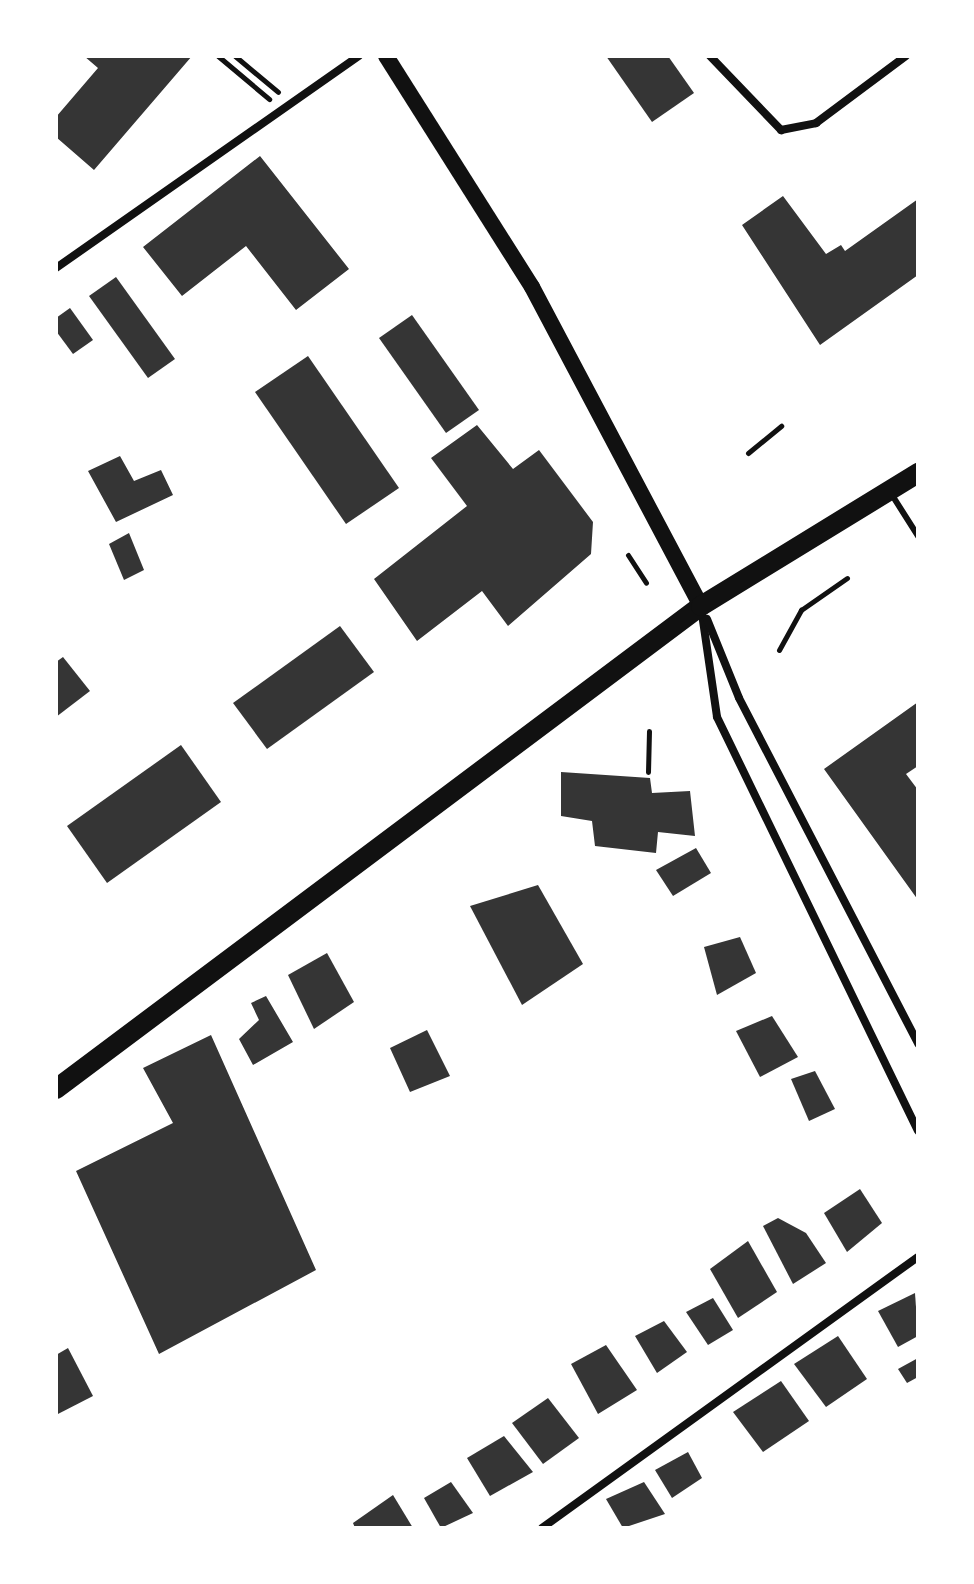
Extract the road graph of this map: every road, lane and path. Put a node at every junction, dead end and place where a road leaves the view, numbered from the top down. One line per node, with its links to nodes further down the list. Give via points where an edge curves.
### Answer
1 (218, 56): 8 (path)
2 (235, 56): 7 (path)
3 (359, 56): 7 (street)
4 (386, 56): 18 (main road, via 532,287)
5 (710, 56): 6 (street, via 781,130 816,123)
6 (906, 56)
7 (291, 102): 8 (street)
8 (282, 109): 9 (street)
9 (56, 268)
10 (781, 426): 11 (path)
11 (748, 453)
12 (918, 473): 13 (main road)
13 (889, 490): 14 (lane); 18 (main road)
14 (918, 536)
15 (628, 555): 17 (path)
16 (847, 578): 19 (path, via 801,610)
17 (646, 583)
18 (701, 606): 22 (street, via 739,698); 23 (main road); 24 (street, via 717,717)
19 (779, 650)
20 (649, 731): 21 (path)
21 (648, 772)
22 (918, 1044)
23 (56, 1089)
24 (918, 1131)
25 (918, 1257): 26 (street)
26 (542, 1528)

